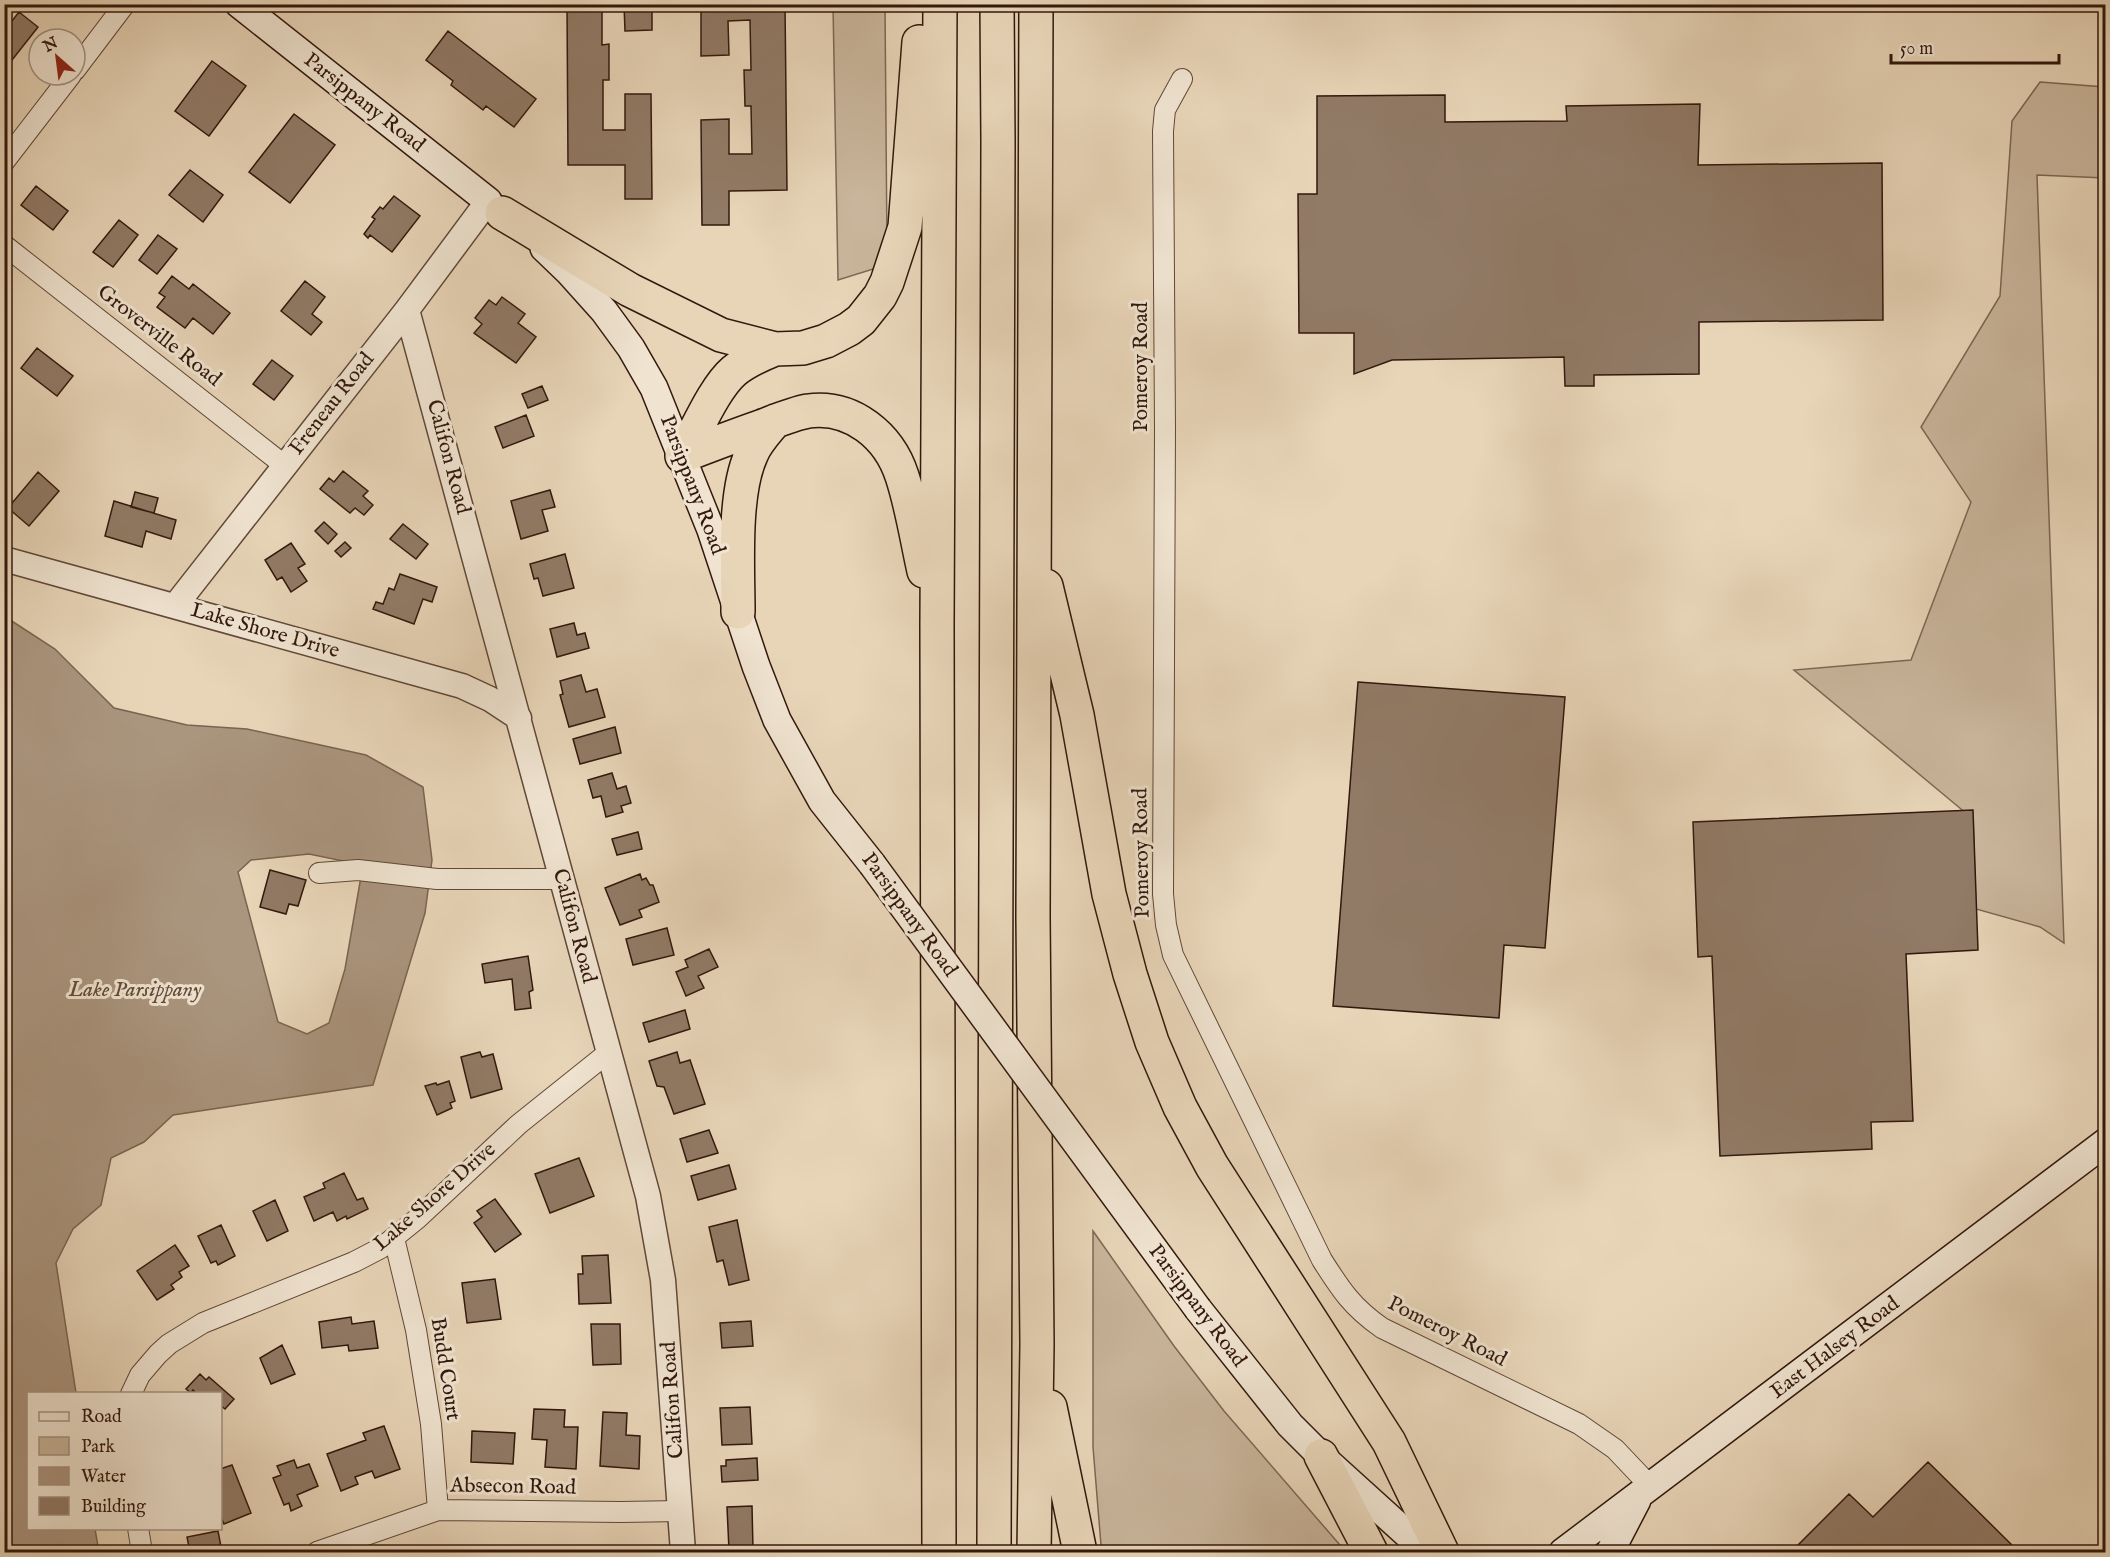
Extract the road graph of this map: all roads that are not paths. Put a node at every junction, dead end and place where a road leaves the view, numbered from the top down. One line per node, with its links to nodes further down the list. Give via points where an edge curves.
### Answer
1 (125, 4): 7 (street)
2 (239, 4): 11 (main road, Parsippany Road)
3 (922, 4): 14 (highway, via 905,227 887,282 871,308 849,329 803,348)
4 (940, 4): 22 (highway)
5 (997, 4): 40 (highway)
6 (1036, 4): 18 (highway)
7 (87, 54)
8 (1182, 79): 32 (street, Pomeroy Road, via 1165,110 1163,131 1163,894 1173,955 1322,1260 1347,1298 1382,1328 1579,1424 1615,1449)
9 (62, 87): 10 (street)
10 (4, 162)
11 (495, 207): 13 (street, Freneau Road); 14 (highway, via 630,290 711,330); 16 (main road, Parsippany Road, via 540,244 604,311 654,388)
12 (4, 245): 17 (street, Groverville Road)
13 (407, 310): 17 (street, Freneau Road); 23 (street, Califon Road)
14 (775, 349): 16 (highway, via 754,357 723,382)
15 (775, 421): 16 (highway); 21 (highway, via 758,442 746,470 738,517); 22 (highway, via 809,411 840,413 868,426 889,448 902,476)
16 (682, 456): 21 (main road, Parsippany Road)
17 (284, 465): 20 (street, Freneau Road)
18 (1034, 536): 29 (highway); 45 (highway, via 1077,714 1109,894 1152,1042 1212,1167 1389,1442)
19 (4, 559): 20 (street, Lake Shore Drive)
20 (175, 606): 23 (street, Lake Shore Drive, via 462,686)
21 (738, 612): 31 (main road, Parsippany Road, bridge, via 777,720 822,801 1198,1309 1290,1425)
22 (937, 626): 39 (highway)
23 (519, 718): 25 (street, Califon Road)
24 (319, 873): 25 (street, via 358,870 437,879)
25 (561, 879): 26 (street, Califon Road)
26 (609, 1052): 28 (street, Lake Shore Drive, via 519,1124); 34 (street, Califon Road, via 648,1196 663,1280)
27 (2106, 1142): 32 (main road, East Halsey Road)
28 (394, 1238): 30 (street, Lake Shore Drive, via 354,1262 195,1328 158,1354); 33 (street, Budd Court, via 416,1330)
29 (1037, 1344): 41 (highway); 42 (highway)
30 (132, 1392)
31 (1321, 1456): 43 (highway); 44 (main road, Parsippany Road)
32 (1645, 1491): 46 (main road, East Halsey Road); 47 (main road)
33 (438, 1510): 34 (street, Absecon Road); 37 (street, Absecon Road)
34 (680, 1511): 38 (street, Califon Road)
35 (138, 1530): 36 (street)
36 (142, 1552)
37 (317, 1552)
38 (683, 1552)
39 (939, 1552)
40 (994, 1552)
41 (1034, 1552)
42 (1080, 1552)
43 (1371, 1552)
44 (1427, 1552)
45 (1442, 1552)
46 (1563, 1552)
47 (1610, 1552)

